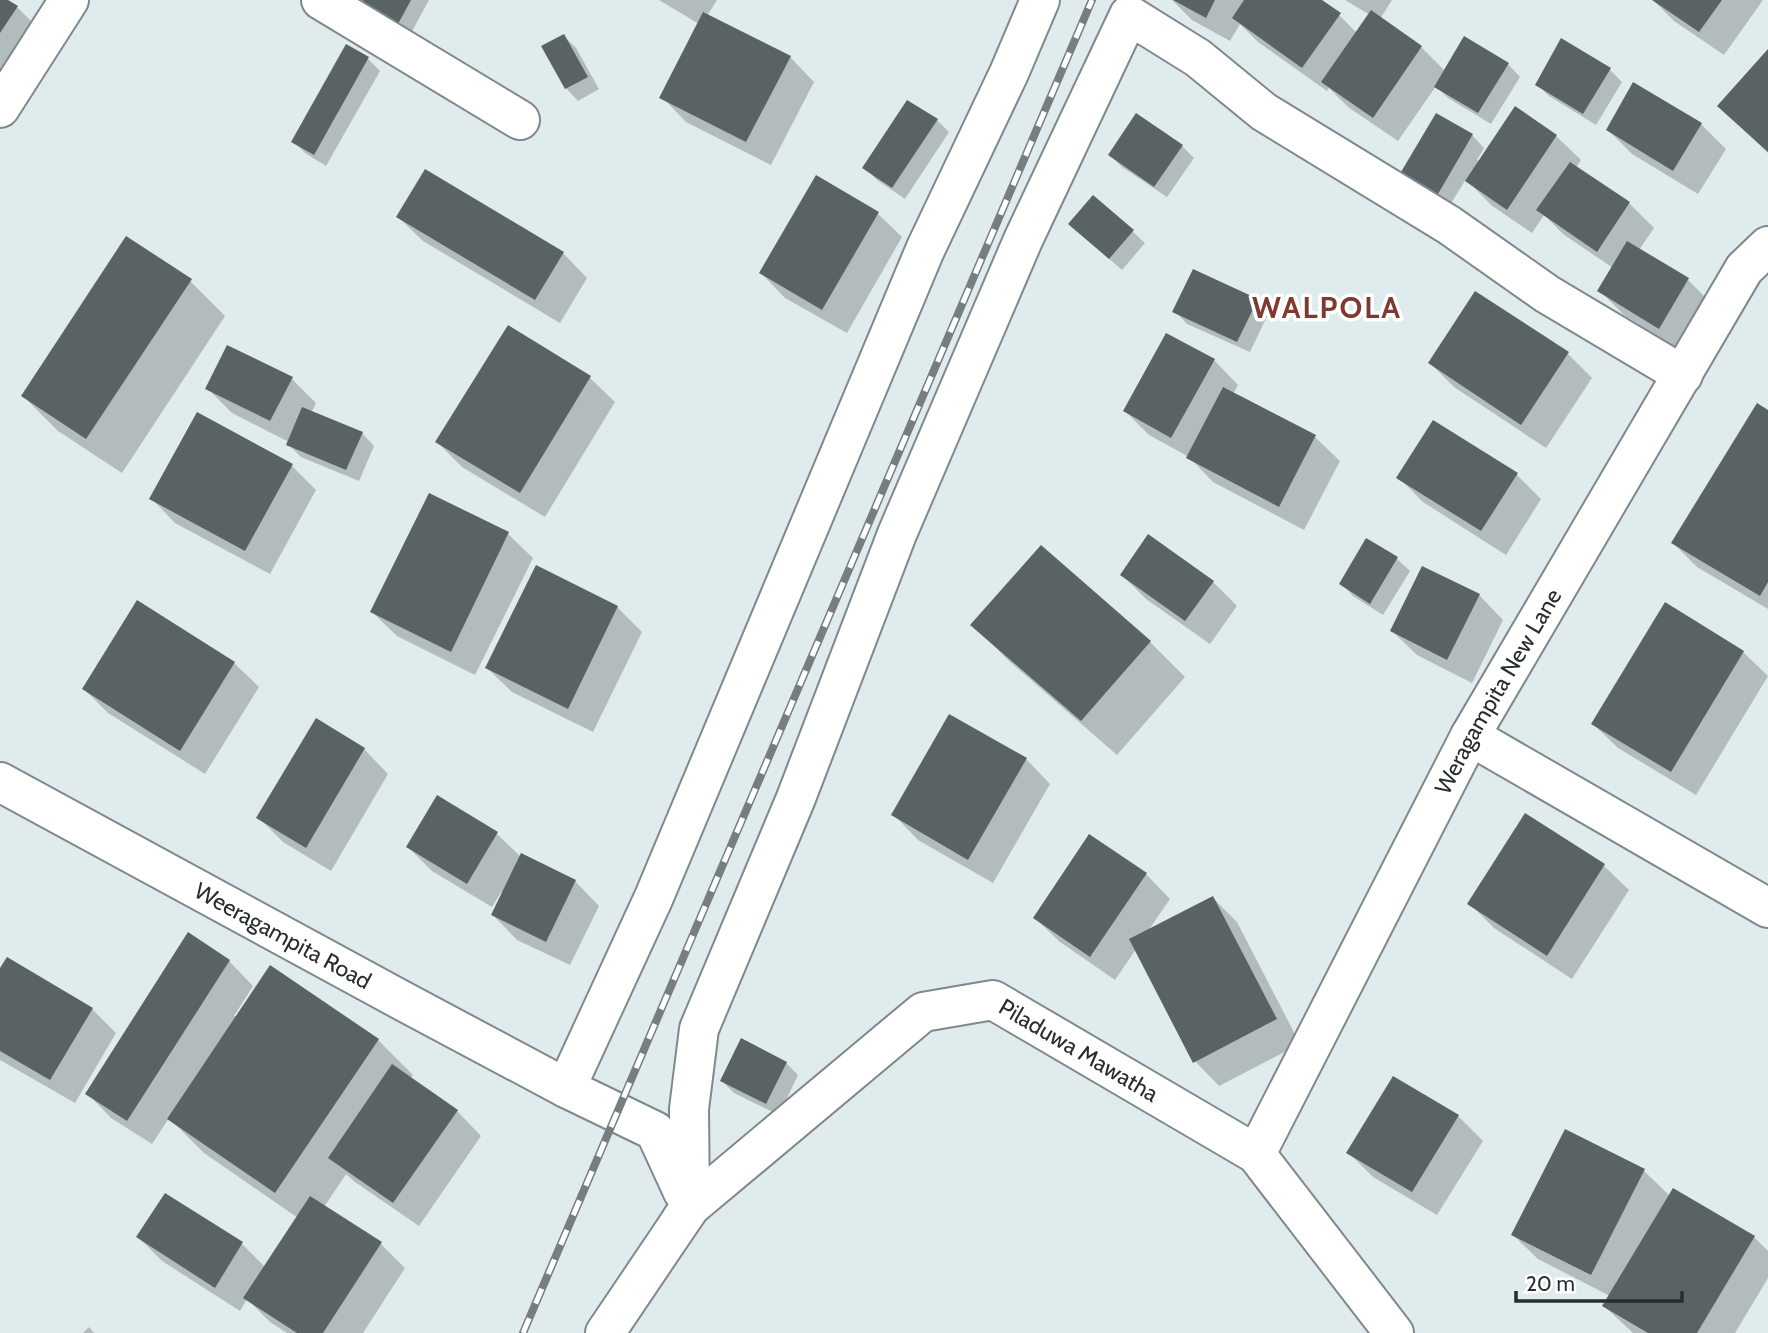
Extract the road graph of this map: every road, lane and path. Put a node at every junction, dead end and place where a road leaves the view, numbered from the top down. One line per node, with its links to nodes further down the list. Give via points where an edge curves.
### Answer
1 (69, 0): 4 (street)
2 (321, 0): 5 (street)
3 (1040, 0): 11 (street, via 925,250 654,897)
4 (0, 108)
5 (520, 120)
6 (1760, 267): 7 (street, Weragampita New Lane)
7 (1683, 374): 8 (street, Weragampita New Lane); 13 (street, via 1547,294 1449,225 1264,112 1198,58 1129,15 1023,240 897,534 796,798 699,1029 689,1109)
8 (1470, 736): 10 (street); 12 (street, Weragampita New Lane)
9 (0, 782): 11 (street, Weeragampita Road)
10 (1768, 908)
11 (566, 1087): 13 (street, Weeragampita Road, via 655,1131)
12 (1255, 1154): 13 (street, Piladuwa Mawatha, via 993,1000 923,1012); 16 (street, Piladuwa Mawatha)
13 (690, 1207): 14 (street); 15 (street)
14 (598, 1333)
15 (605, 1333)
16 (1394, 1333)

